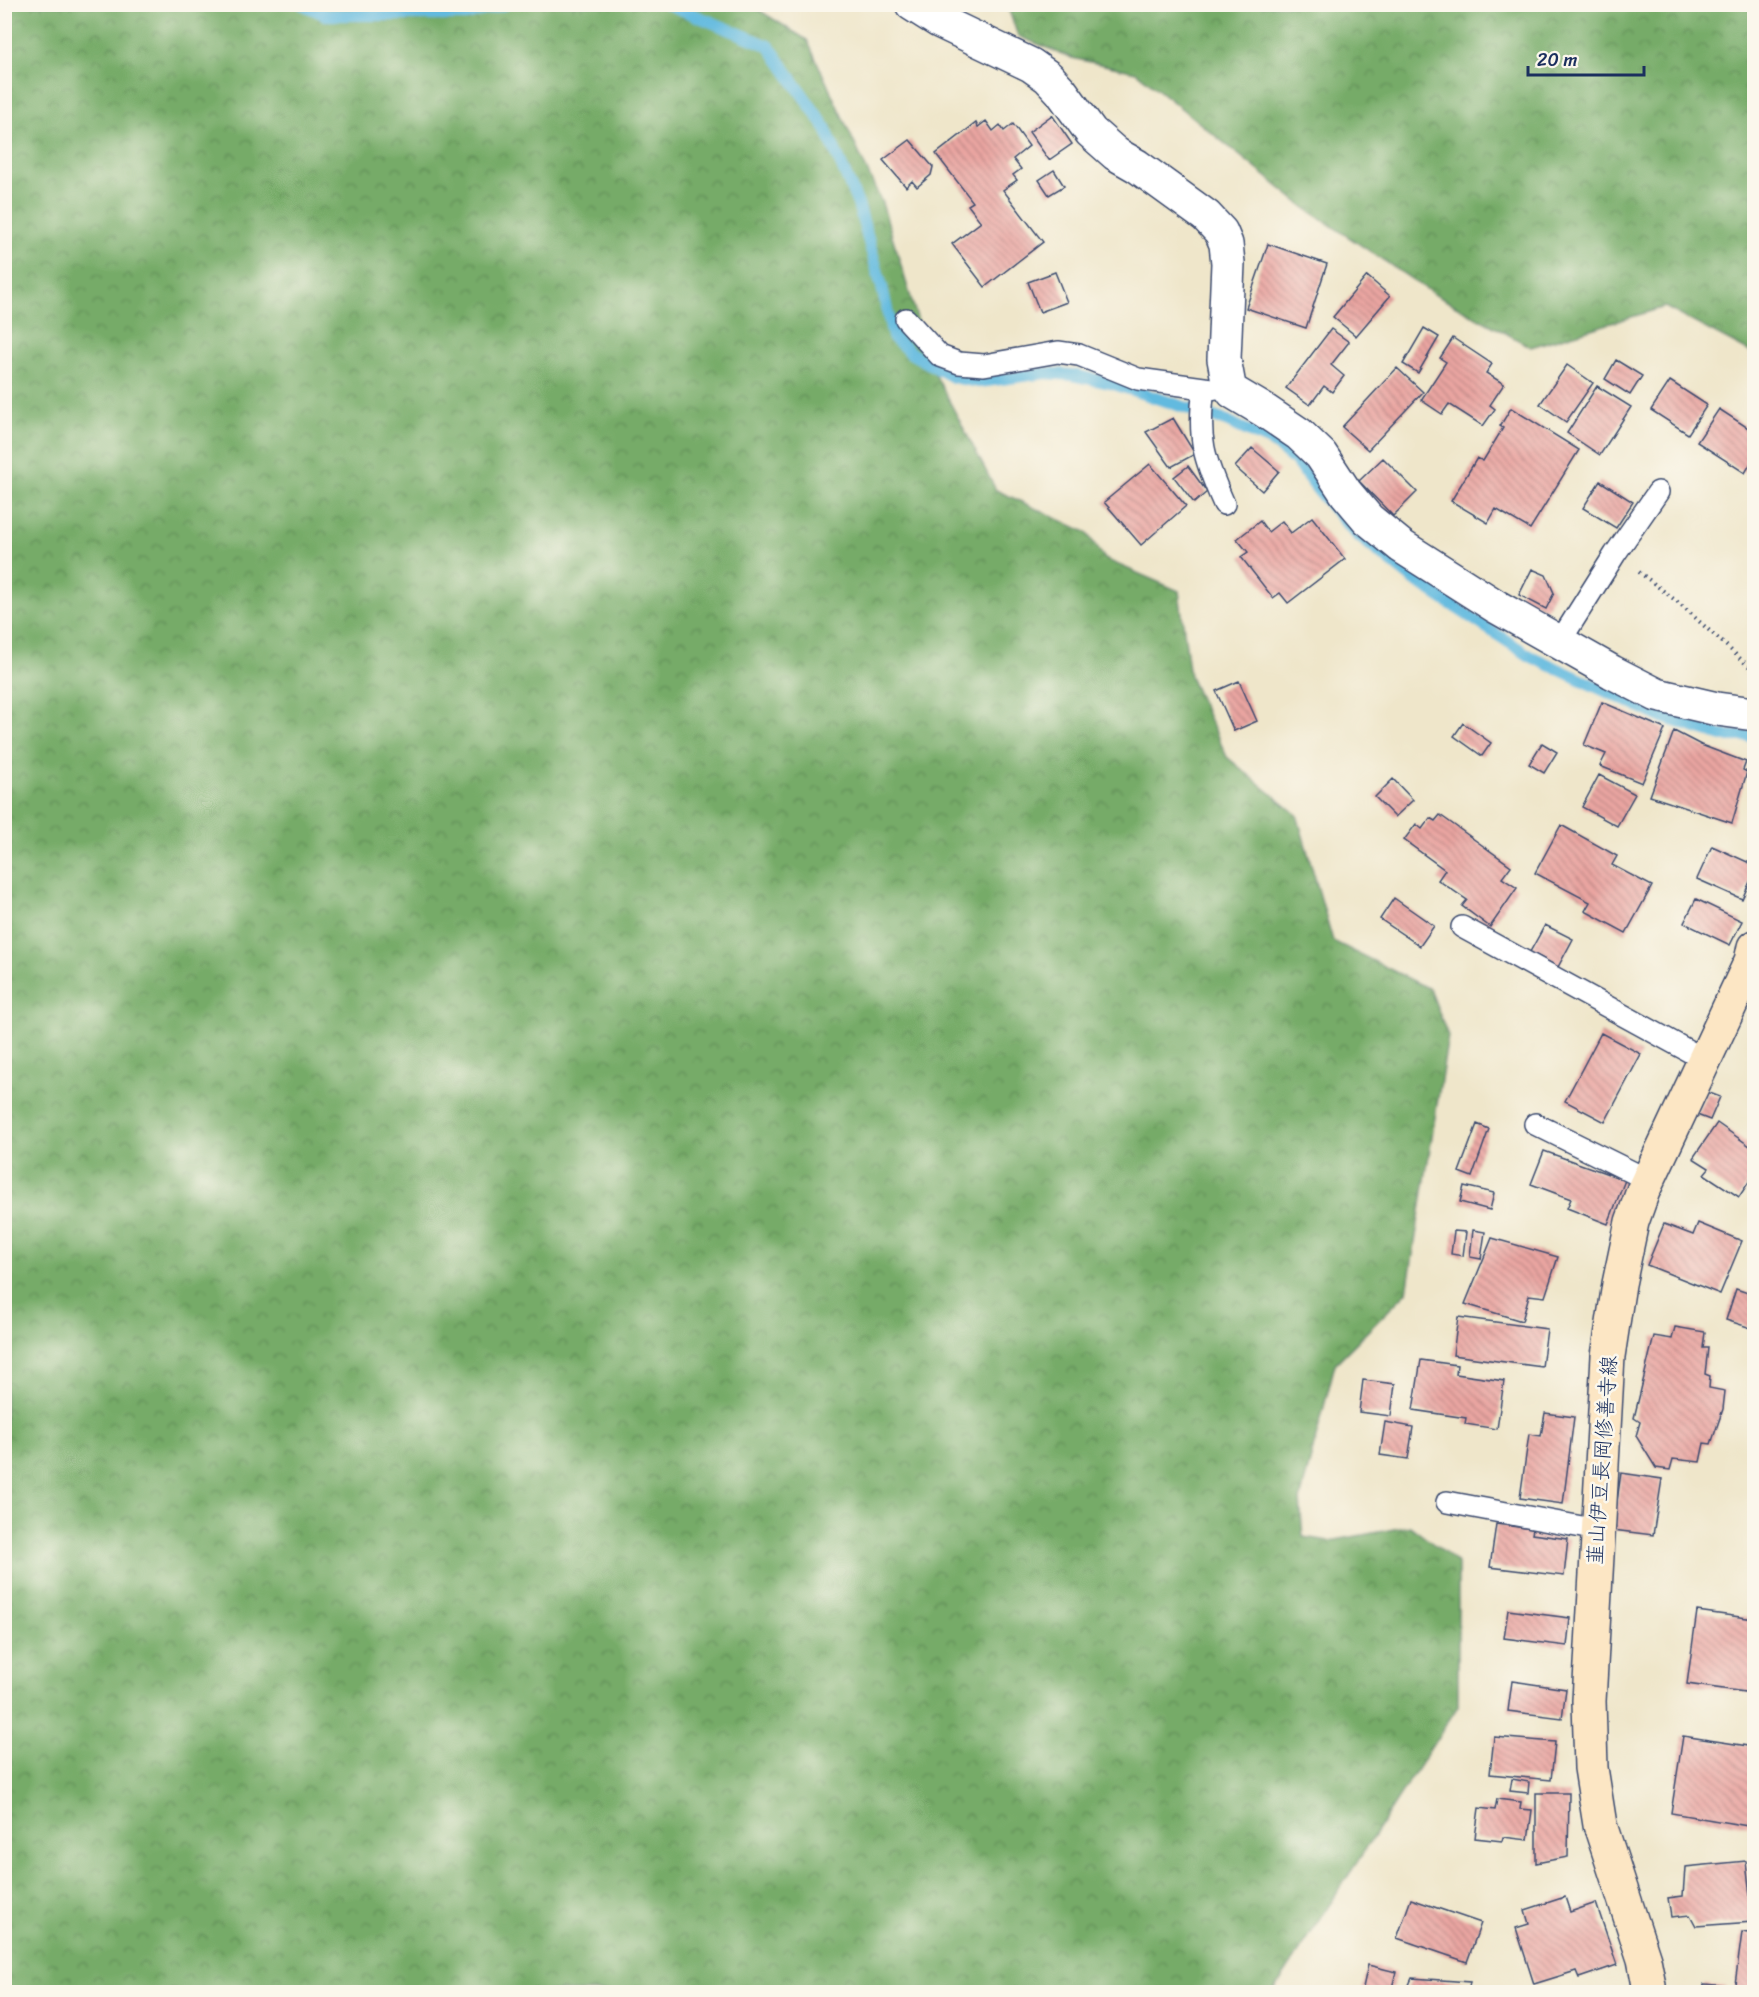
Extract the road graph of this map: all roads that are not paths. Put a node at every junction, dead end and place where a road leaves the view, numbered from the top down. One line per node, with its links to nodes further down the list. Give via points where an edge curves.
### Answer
1 (912, 4): 3 (street, via 1048,77 1091,132 1116,154 1206,216 1221,232 1228,263 1224,359)
2 (906, 319): 3 (lane, via 940,357 959,363 984,365 1058,352 1079,355 1138,379)
3 (1212, 391): 5 (lane, via 1200,423 1202,442); 6 (street, via 1233,392 1299,434 1321,455 1346,493 1376,526 1497,608)
4 (1658, 492): 6 (lane)
5 (1224, 504)
6 (1559, 643): 7 (street, via 1657,695 1717,710)
7 (1755, 714)
8 (1462, 927): 10 (lane)
9 (1755, 947): 10 (main road, 韮山伊豆長岡修善寺線)
10 (1705, 1059): 12 (main road, 韮山伊豆長岡修善寺線)
11 (1535, 1124): 12 (lane)
12 (1648, 1180): 14 (main road, 韮山伊豆長岡修善寺線, via 1632,1222 1608,1356)
13 (1447, 1502): 14 (lane)
14 (1598, 1530): 15 (main road, 韮山伊豆長岡修善寺線, via 1589,1701 1591,1768 1600,1824 1644,1959)
15 (1648, 1992)

